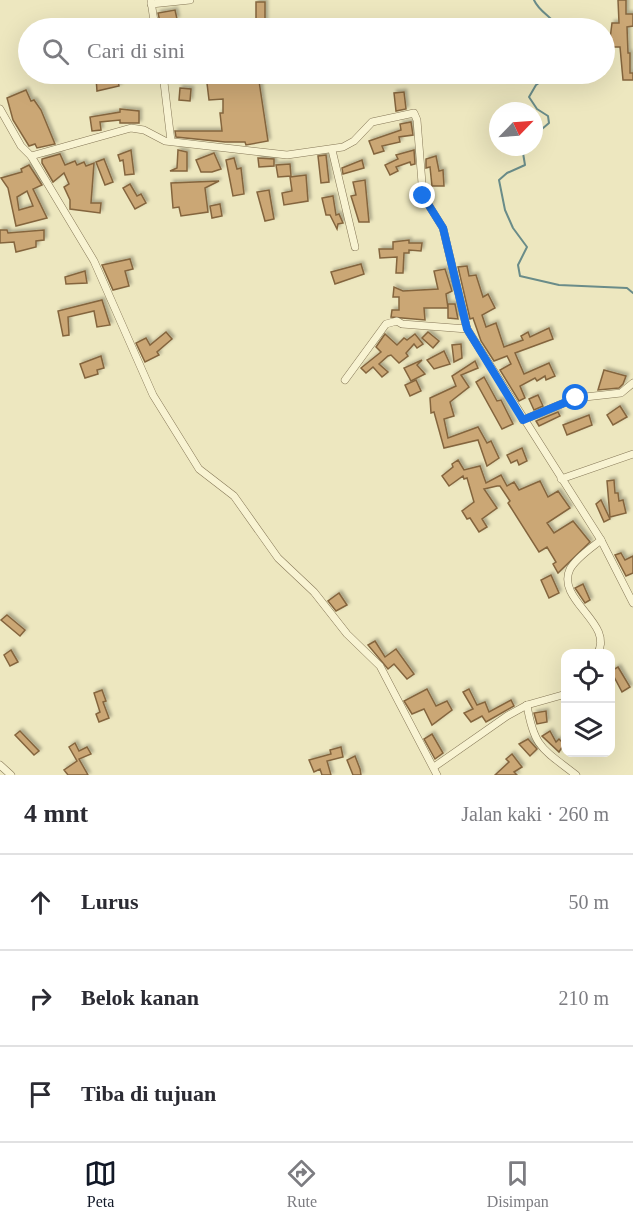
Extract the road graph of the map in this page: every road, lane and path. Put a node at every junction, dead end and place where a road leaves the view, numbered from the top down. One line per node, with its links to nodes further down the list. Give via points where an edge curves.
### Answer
1 (190, 0): 2 (street)
2 (151, 2): 3 (street)
3 (153, 18)
4 (164, 84): 6 (street)
5 (0, 109): 8 (street)
6 (171, 141): 7 (street, via 287,154); 8 (street, via 131,128)
7 (332, 150): 9 (street); 10 (street, via 354,141 372,122 408,112 416,116 423,196 443,228)
8 (31, 156): 22 (street, via 94,261 153,395 199,469 234,496 278,558 380,666)
9 (355, 247)
10 (467, 329): 11 (street, via 397,321 386,324); 13 (street)
11 (345, 380)
12 (633, 383): 13 (street, via 621,393 576,398)
13 (523, 420): 15 (street)
14 (633, 454): 15 (street)
15 (561, 479): 16 (street)
16 (601, 540): 17 (street); 18 (street, via 574,563 568,575 571,592 600,635)
17 (633, 603)
18 (599, 649)
19 (561, 695): 20 (street)
20 (527, 705): 22 (street); 25 (street, via 532,733 545,750)
21 (0, 765): 23 (street)
22 (434, 767): 24 (street)
23 (11, 775)
24 (437, 775)
25 (576, 775)

